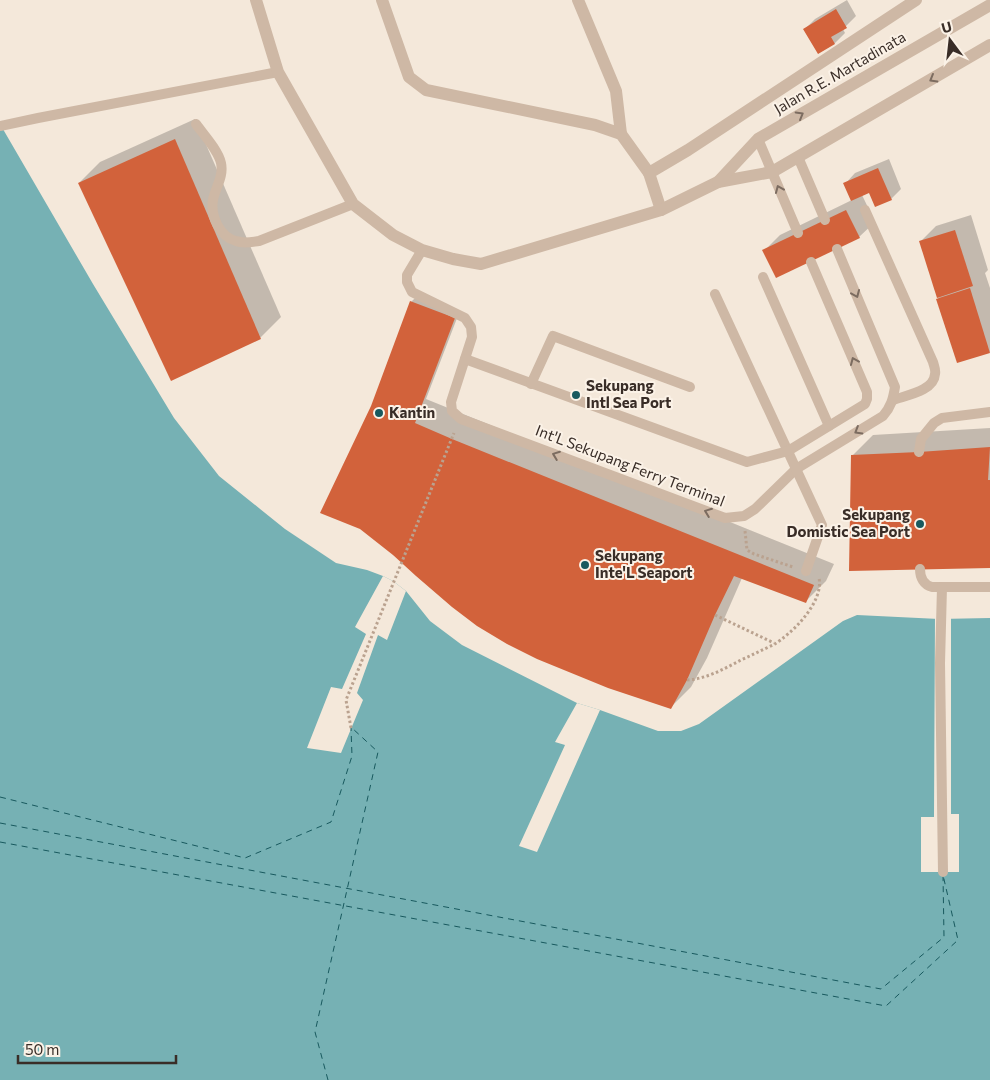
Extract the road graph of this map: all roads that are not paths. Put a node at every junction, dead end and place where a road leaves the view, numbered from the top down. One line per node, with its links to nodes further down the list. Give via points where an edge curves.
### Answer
1 (256, 0): 7 (street)
2 (382, 0): 10 (street, via 409,77 426,90 595,125)
3 (578, 0): 10 (street, via 616,91)
4 (916, 0): 14 (street)
5 (990, 5): 11 (street, Jalan R.E. Martadinata, one-way to 5)
6 (990, 45): 12 (street, one-way to 12)
7 (278, 72): 9 (lane); 16 (street)
8 (196, 124): 16 (lane, via 222,164 212,210 223,234 234,241 259,241)
9 (0, 126)
10 (621, 134): 14 (street)
11 (758, 139): 13 (lane); 15 (street, Jalan R.E. Martadinata)
12 (798, 157): 13 (street); 19 (lane)
13 (772, 172): 15 (street); 20 (lane, one-way to 13)
14 (649, 173): 17 (street)
15 (718, 182): 17 (street)
16 (353, 204): 22 (street, via 393,235)
17 (661, 210): 22 (street, via 481,264)
18 (865, 210): 29 (lane, via 936,373 927,388)
19 (825, 220)
20 (798, 233)
21 (837, 249): 29 (lane, one-way to 29, via 895,387)
22 (422, 250): 26 (lane, via 407,275 407,282 412,292 466,318 472,337)
23 (811, 262): 31 (lane, one-way to 23, via 865,404 868,392)
24 (763, 277): 31 (lane)
25 (716, 294): 32 (lane)
26 (465, 359): 27 (lane); 34 (lane, Int'L Sekupang Ferry Terminal, one-way to 26, via 755,509 744,516 725,518 461,419 452,411 451,402)
27 (531, 384): 28 (lane, via 553,336); 32 (lane, via 747,462)
28 (690, 387)
29 (893, 400): 34 (lane, one-way to 34, via 883,416)
30 (990, 412): 33 (lane, via 942,418 921,440)
31 (829, 426): 32 (lane)
32 (788, 452): 34 (lane)
33 (919, 452)
34 (796, 469): 36 (lane, via 822,525)
35 (920, 569): 37 (lane, via 926,586)
36 (806, 571)
37 (942, 587): 38 (lane); 39 (lane)
38 (990, 588)
39 (943, 872)

